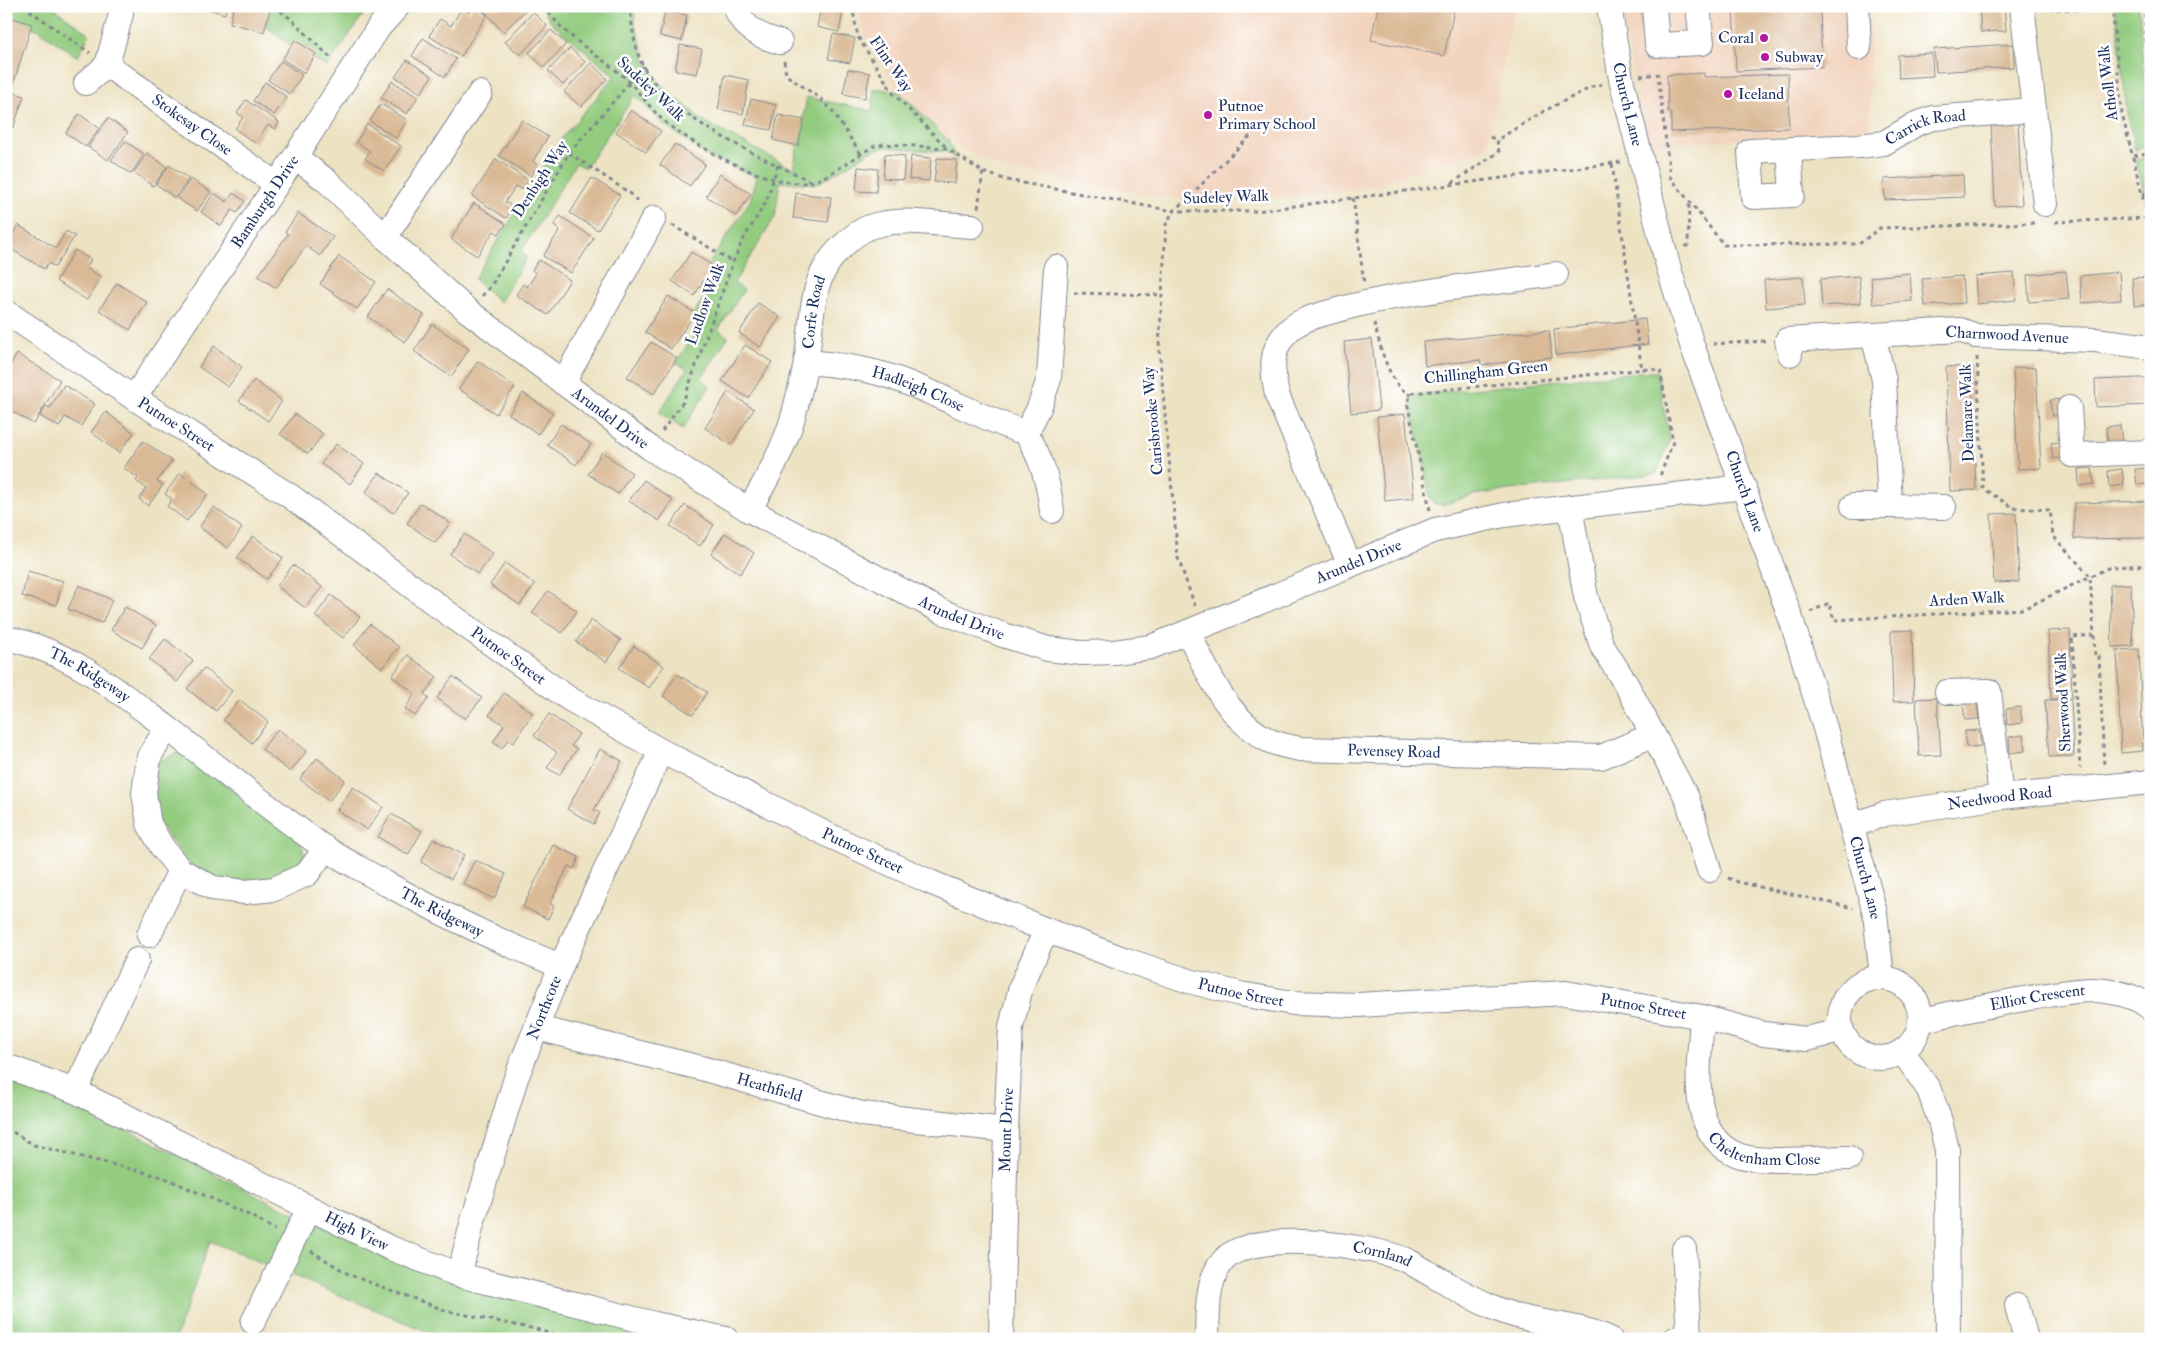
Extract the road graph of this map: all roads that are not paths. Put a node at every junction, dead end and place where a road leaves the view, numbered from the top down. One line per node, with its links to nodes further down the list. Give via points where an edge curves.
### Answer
1 (398, 6): 16 (street, Bamburgh Drive, via 379,26)
2 (735, 6): 9 (street, via 747,28)
3 (1609, 6): 34 (street, Church Lane, via 1621,79 1667,262 1692,346)
4 (1654, 6): 5 (street, via 1657,45 1702,43)
5 (1698, 6)
6 (1857, 6): 10 (street)
7 (2022, 7): 14 (street)
8 (121, 14): 11 (street)
9 (780, 42)
10 (1859, 48)
11 (107, 65): 12 (street); 17 (street, Stokesay Close)
12 (86, 84)
13 (480, 93): 21 (street)
14 (2034, 110): 15 (street, Carrick Road, via 1934,118 1916,124 1884,143); 18 (street)
15 (1789, 149)
16 (295, 157): 17 (street, Bamburgh Drive); 21 (street, Arundel Drive, via 327,181)
17 (276, 184): 30 (street, Bamburgh Drive)
18 (2043, 217)
19 (654, 218): 29 (street)
20 (972, 226): 28 (street, Corfe Road, via 880,224 855,234 832,254 821,273 812,306)
21 (385, 237): 29 (street, Arundel Drive, via 468,311)
22 (1056, 267): 32 (street, via 1049,380 1040,408)
23 (1556, 274): 41 (street, via 1397,296 1307,319 1289,330 1276,349 1272,370 1277,394)
24 (6, 312): 30 (street, Putnoe Street)
25 (1873, 335): 26 (street, Charnwood Avenue); 27 (street, Charnwood Avenue, via 1960,330 1976,336 2095,340); 36 (street, via 1884,380)
26 (1789, 347)
27 (2151, 347)
28 (806, 362): 32 (street, Hadleigh Close, via 845,365 884,374); 39 (street, Corfe Road, via 793,415 774,468)
29 (562, 383): 39 (street, Arundel Drive, via 650,448)
30 (134, 398): 47 (street, Putnoe Street, via 290,496 568,698)
31 (2069, 408): 33 (street, via 2072,455)
32 (1026, 433): 40 (street, via 1039,454 1049,485)
33 (2151, 452)
34 (1744, 487): 37 (street, Arundel Drive); 50 (street, Church Lane, via 1790,619)
35 (1853, 506): 36 (street)
36 (1890, 506): 38 (street)
37 (1570, 507): 41 (street, Arundel Drive, via 1504,515 1436,530); 46 (street, via 1586,597 1602,646)
38 (1944, 507)
39 (749, 510): 42 (street, Arundel Drive, via 941,611 1003,636 1048,649 1082,653 1151,647)
40 (1052, 510)
41 (1350, 565): 42 (street, Arundel Drive)
42 (1195, 629): 46 (street, Pevensey Road, via 1208,673 1246,726 1271,742 1300,749 1601,757)
43 (6, 638): 45 (street, The Ridgeway, via 29,642 84,668)
44 (1947, 692): 49 (street, via 1990,690)
45 (167, 728): 51 (street, The Ridgeway); 52 (street, via 149,757 144,793 149,824)
46 (1653, 735): 53 (street, via 1687,798)
47 (661, 752): 54 (street, Putnoe Street, via 843,842); 57 (street, Northcote)
48 (2151, 782): 49 (street, Needwood Road)
49 (2001, 798): 50 (street, Needwood Road, via 1884,814)
50 (1852, 826): 58 (street, Church Lane, via 1875,913)
51 (326, 848): 52 (street, via 307,874 274,889 245,892 213,888); 57 (street, The Ridgeway, via 430,908)
52 (180, 870): 55 (street)
53 (1709, 870)
54 (1046, 930): 60 (street, Putnoe Street, via 1189,981 1293,1003 1358,1005 1566,994); 67 (street, Mount Drive, via 1021,987 1011,1027)
55 (149, 936)
56 (137, 960): 66 (street)
57 (561, 966): 62 (street, Northcote)
58 (1882, 977): 61 (street, via 1900,982 1916,997); 63 (street, via 1862,981 1846,995 1839,1013)
59 (2151, 1009): 61 (street, Elliot Crescent, via 2126,996 2094,990 1961,1010)
60 (1702, 1017): 63 (street, Putnoe Street, via 1764,1034 1806,1039); 68 (street, Cheltenham Close, via 1698,1083 1701,1107 1707,1129 1719,1144 1738,1155 1760,1159)
61 (1921, 1021): 64 (street, via 1915,1039)
62 (537, 1028): 67 (street, Heathfield, via 701,1068 862,1114); 71 (street, Northcote, via 516,1078)
63 (1841, 1032): 64 (street, via 1856,1051 1882,1059)
64 (1903, 1052): 80 (street, via 1929,1090 1947,1150)
65 (6, 1066): 66 (street, High View)
66 (75, 1091): 69 (street, High View)
67 (1006, 1130): 76 (street, Mount Drive)
68 (1849, 1158)
69 (309, 1208): 71 (street, High View, via 388,1248); 73 (street)
70 (1684, 1249): 79 (street, via 1689,1335)
71 (458, 1275): 74 (street, High View)
72 (2017, 1306): 81 (street)
73 (253, 1322)
74 (654, 1332): 75 (street, High View)
75 (726, 1339)
76 (1001, 1339)
77 (1207, 1339): 78 (street, Cornland, via 1208,1301 1215,1273 1228,1256 1248,1246 1278,1243 1333,1243 1382,1253 1406,1260 1455,1289 1498,1309 1541,1323 1580,1328)
78 (1610, 1339)
79 (1675, 1339)
80 (1948, 1339)
81 (2026, 1339)

